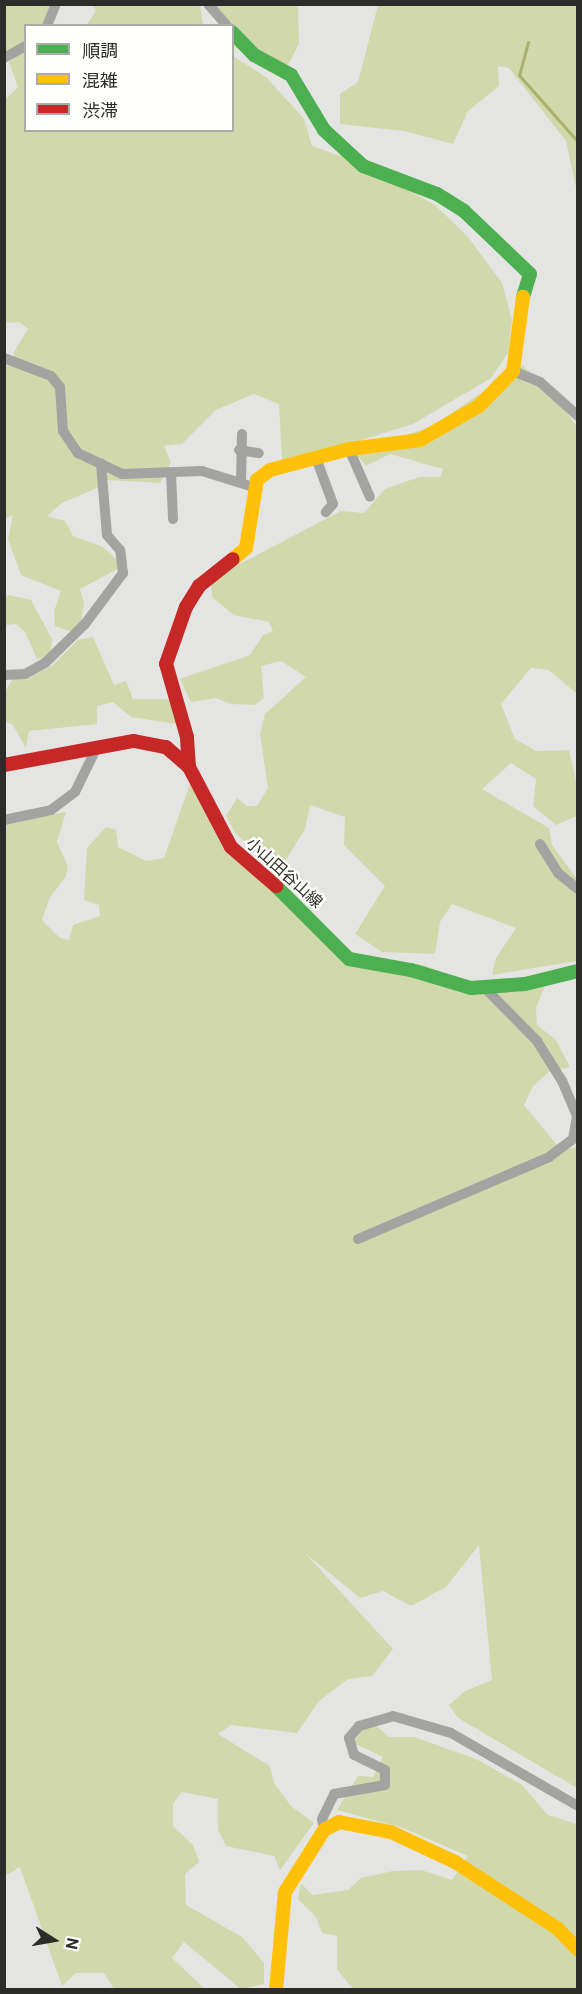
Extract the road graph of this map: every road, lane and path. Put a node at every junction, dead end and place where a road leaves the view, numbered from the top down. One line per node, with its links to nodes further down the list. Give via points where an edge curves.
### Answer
1 (56, 4): 3 (street)
2 (208, 4): 4 (street)
3 (48, 24)
4 (225, 24)
5 (234, 34): 9 (street, via 254,55 291,75 324,130 363,166 437,194 464,211 530,274 518,312 519,342)
6 (24, 47): 7 (street)
7 (4, 58)
8 (4, 358): 16 (street, via 51,376 60,387 63,431 68,442)
9 (513, 371): 10 (street, via 540,382); 12 (street, via 479,405 436,433 420,440)
10 (578, 416)
11 (242, 434): 13 (street)
12 (349, 449): 15 (street); 19 (street)
13 (239, 450): 14 (street); 18 (street)
14 (259, 453)
15 (316, 458): 18 (street, via 270,470); 20 (street, via 333,504)
16 (101, 463): 17 (street, via 122,474); 22 (street, via 107,535 120,550 123,573 86,624 45,663 25,674)
17 (171, 473): 18 (street, via 202,471); 21 (street)
18 (247, 484): 25 (street, via 246,548 199,586 186,607 166,664 188,736)
19 (370, 497)
20 (326, 512)
21 (173, 519)
22 (4, 675)
23 (96, 749): 24 (street, 小山田谷山線); 25 (street, 小山田谷山線, via 134,741 155,743 176,754); 26 (street, via 75,792 51,810)
24 (4, 765)
25 (189, 767): 30 (street, 小山田谷山線, via 231,847 296,903 342,955 374,966 411,970 458,987)
26 (4, 820)
27 (540, 844): 28 (street, via 558,873)
28 (578, 889)
29 (578, 971): 30 (street, 小山田谷山線)
30 (485, 988): 31 (street, via 537,1041 562,1081 577,1116 573,1140 549,1157)
31 (358, 1239)
32 (578, 1806): 33 (street, via 451,1733 393,1716 359,1726 349,1738 354,1755 385,1770 385,1785 334,1794 322,1819)
33 (324, 1830): 34 (street, via 339,1822 359,1824 435,1852 555,1926); 35 (street, via 285,1892)
34 (578, 1950)
35 (276, 1989)

